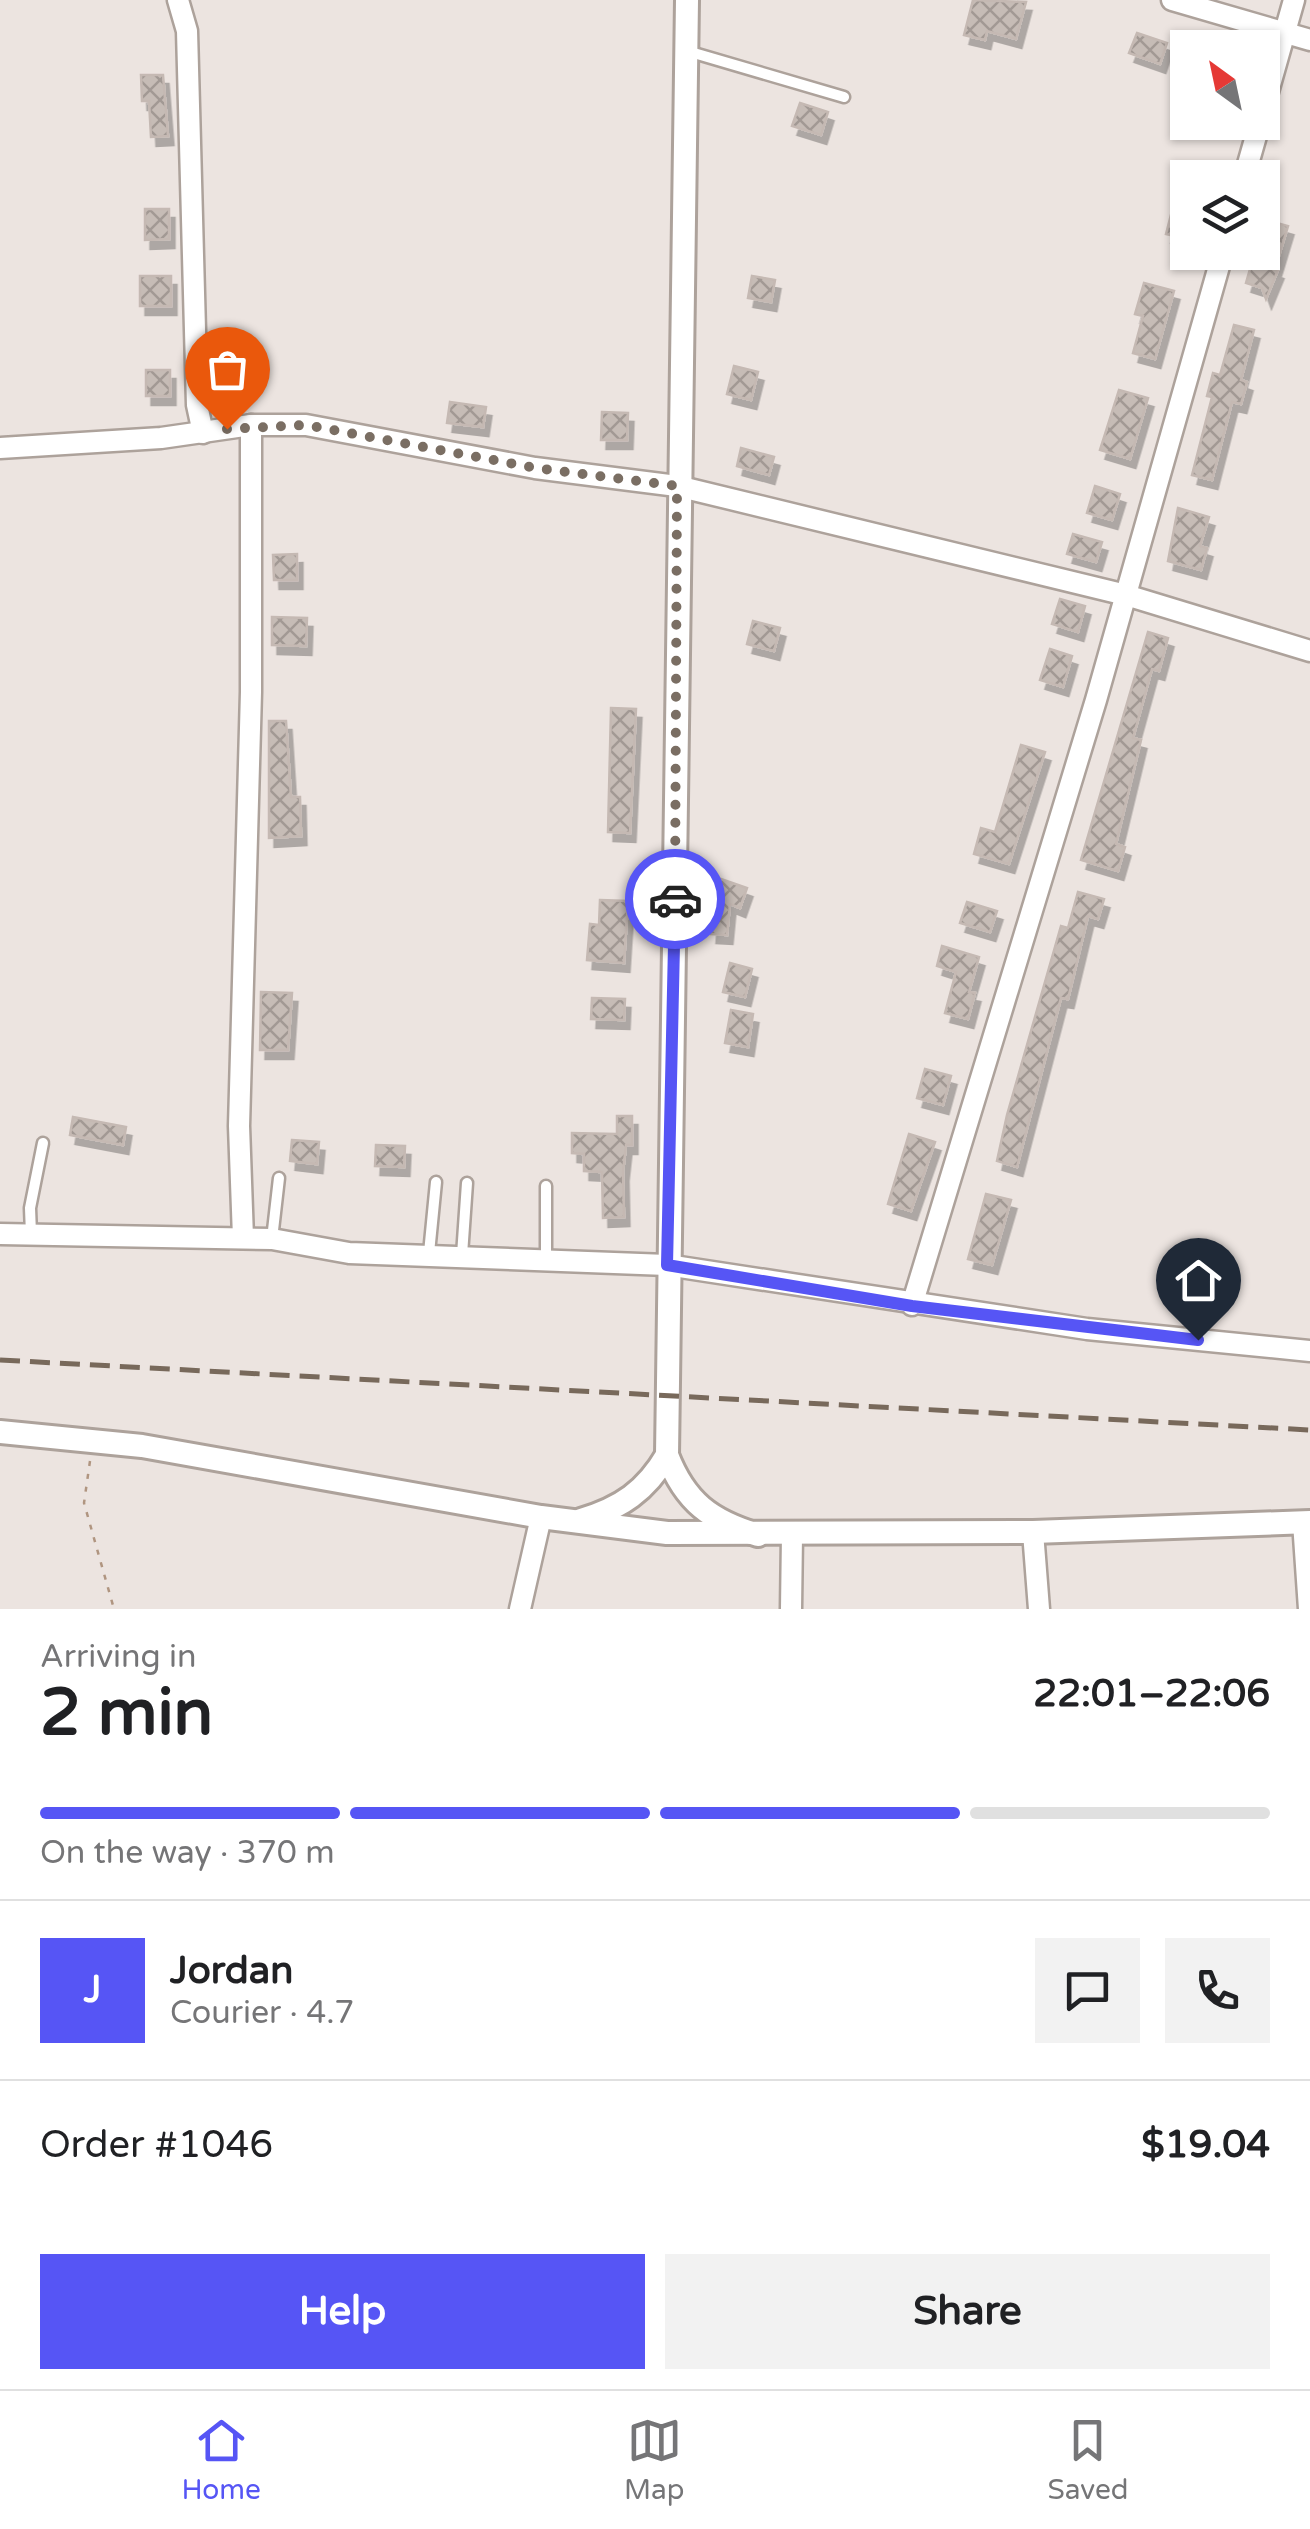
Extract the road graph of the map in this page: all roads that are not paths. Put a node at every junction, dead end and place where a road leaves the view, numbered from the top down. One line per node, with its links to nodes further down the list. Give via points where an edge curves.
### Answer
1 (178, 0): 12 (street, via 187,32)
2 (687, 0): 8 (street)
3 (1172, 0): 5 (street)
4 (1294, 0): 5 (street)
5 (1285, 33): 6 (street); 7 (street)
6 (1310, 40)
7 (1280, 50)
8 (686, 51): 9 (lane); 14 (street)
9 (844, 97)
10 (1218, 270): 15 (street)
11 (251, 425): 12 (street); 14 (street, via 306,425 554,471); 24 (street)
12 (202, 433): 13 (street)
13 (0, 448)
14 (677, 486): 15 (street); 29 (street)
15 (1126, 596): 16 (street); 30 (street)
16 (1310, 651)
17 (43, 1143): 23 (lane)
18 (279, 1178): 25 (lane)
19 (436, 1182): 26 (lane)
20 (467, 1183): 27 (lane)
21 (546, 1186): 28 (lane)
22 (0, 1234): 23 (street)
23 (31, 1235): 24 (street)
24 (243, 1238): 25 (street)
25 (272, 1239): 26 (street, via 349,1253)
26 (429, 1253): 27 (street)
27 (462, 1255): 28 (street)
28 (546, 1260): 29 (street)
29 (667, 1265): 30 (street); 33 (street)
30 (912, 1306): 31 (street)
31 (1310, 1351)
32 (0, 1432): 34 (street, via 98,1441)
33 (667, 1455): 35 (street, via 629,1500); 39 (street, via 677,1482 708,1516)
34 (541, 1517): 35 (street); 40 (street)
35 (576, 1522): 39 (street)
36 (1307, 1522): 37 (street); 43 (street)
37 (1033, 1532): 38 (street); 42 (street)
38 (792, 1535): 39 (street); 41 (street)
39 (758, 1536)
40 (520, 1609)
41 (792, 1609)
42 (1039, 1609)
43 (1308, 1609)

